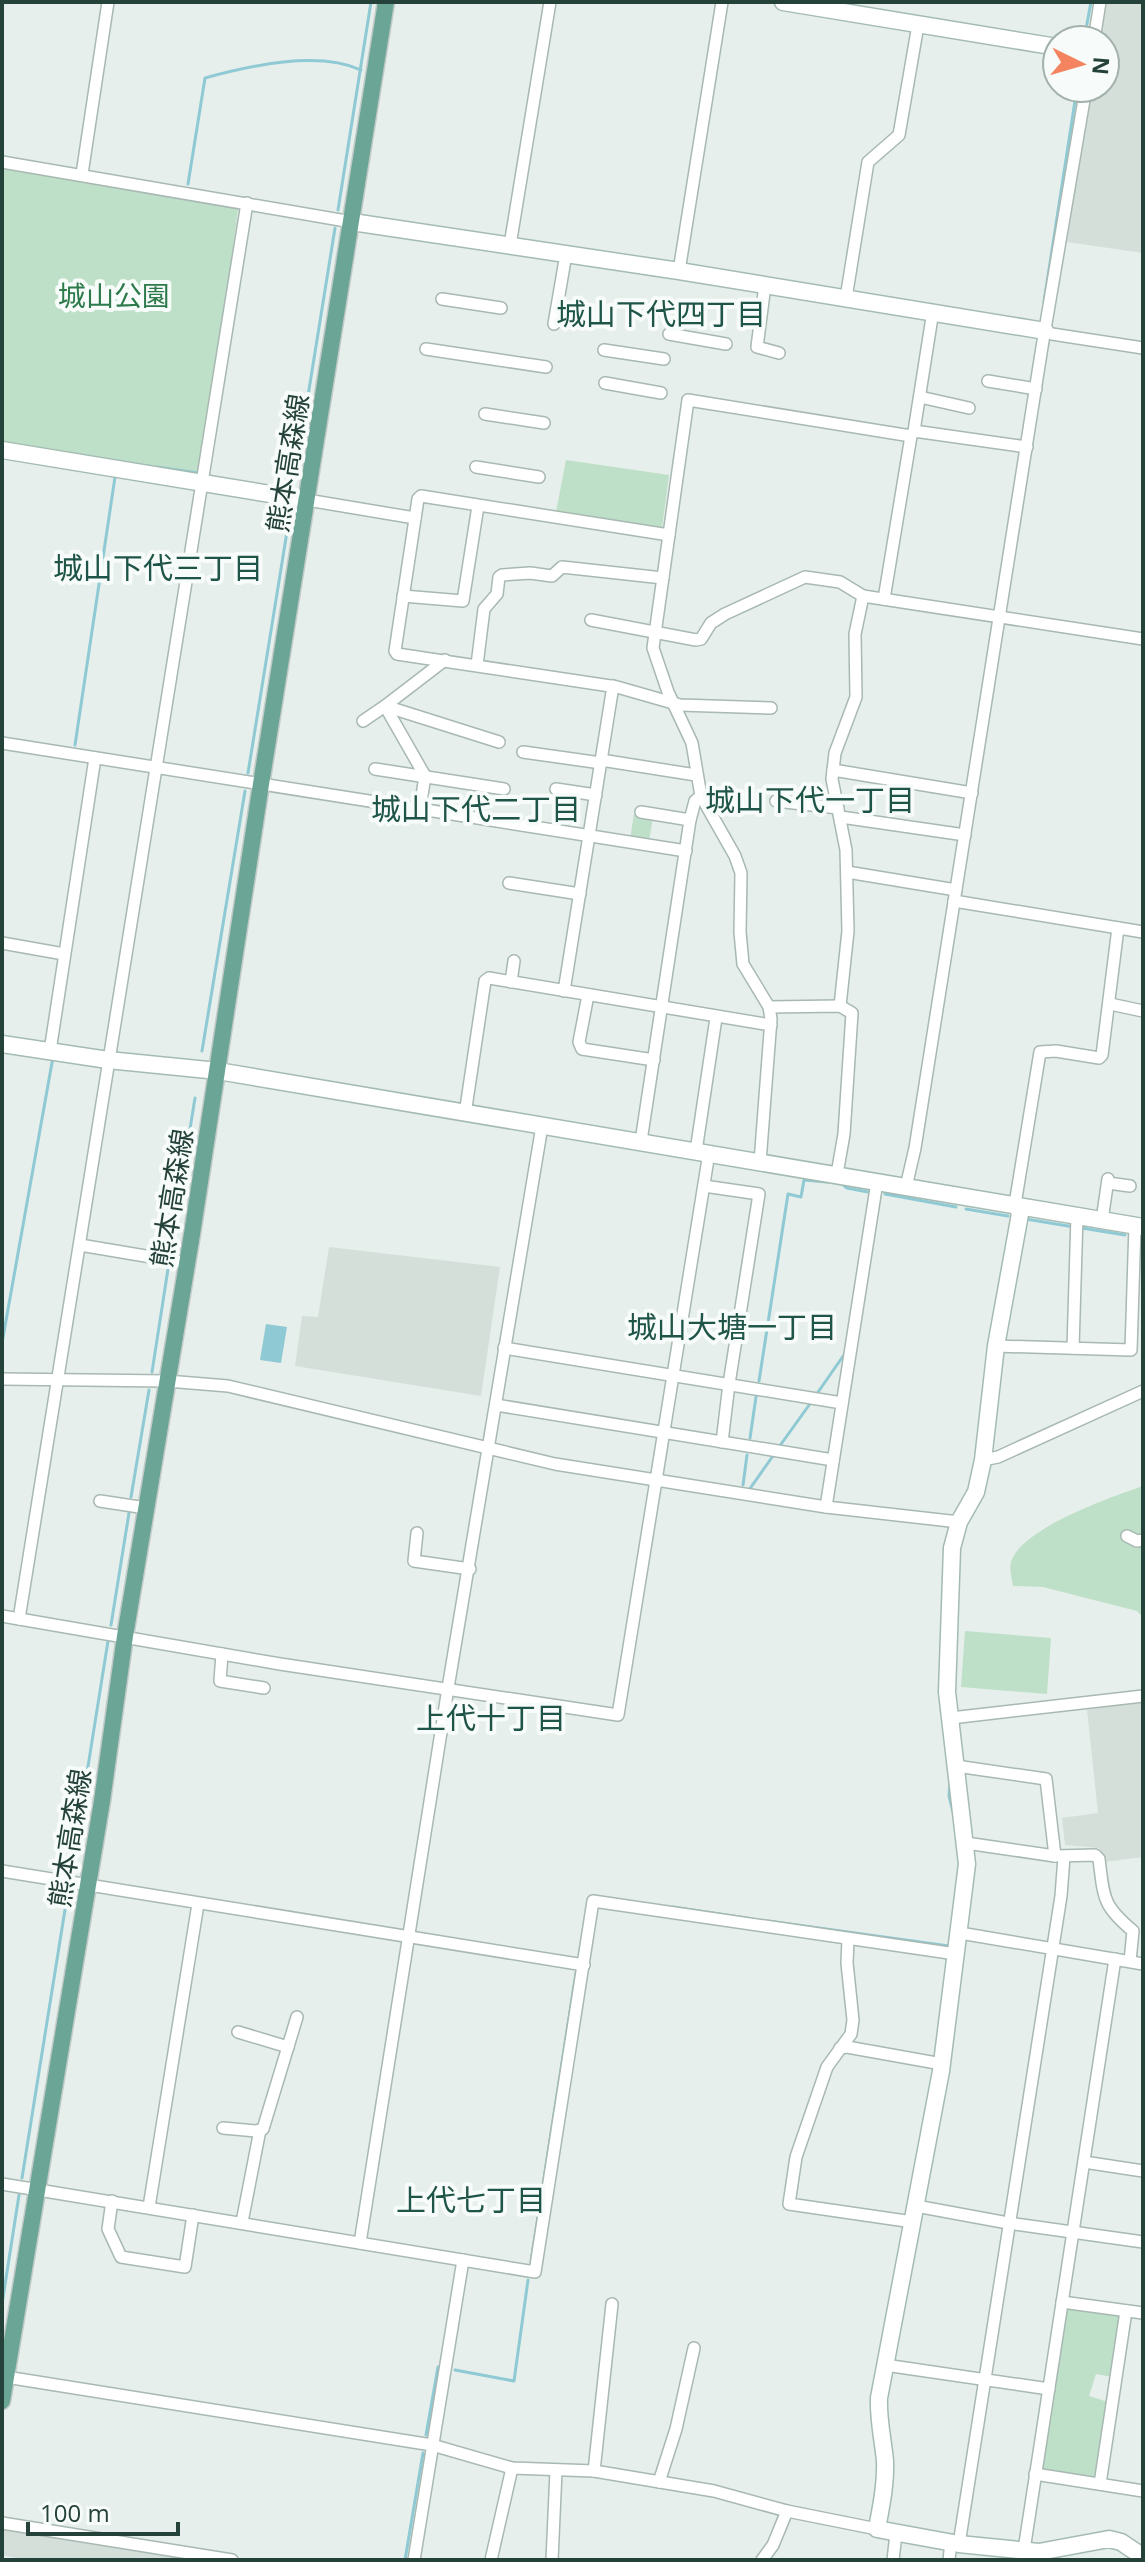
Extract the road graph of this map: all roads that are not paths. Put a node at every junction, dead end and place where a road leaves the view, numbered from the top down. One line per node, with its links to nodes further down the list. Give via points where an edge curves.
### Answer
1 (108, 2): 12 (street)
2 (386, 2): 14 (main road, 熊本高森線)
3 (550, 2): 15 (street)
4 (722, 2): 17 (street)
5 (783, 2): 8 (street)
6 (1100, 2): 7 (street)
7 (1097, 24)
8 (918, 25): 9 (street); 19 (street, via 899,135 868,162)
9 (1041, 44)
10 (1083, 104): 24 (street)
11 (2, 162): 12 (street)
12 (82, 174): 13 (street)
13 (247, 203): 14 (street); 46 (street)
14 (352, 222): 15 (street); 47 (main road, 熊本高森線)
15 (510, 245): 16 (street)
16 (566, 254): 17 (street); 23 (street)
17 (679, 271): 18 (street)
18 (765, 285): 19 (street); 30 (street, via 757,347)
19 (846, 298): 22 (street)
20 (442, 299): 21 (street)
21 (501, 308)
22 (933, 311): 24 (street); 37 (street)
23 (554, 324)
24 (1045, 331): 27 (street); 35 (street)
25 (669, 334): 26 (street)
26 (726, 344)
27 (1143, 348)
28 (426, 349): 32 (street)
29 (604, 350): 31 (street)
30 (779, 353)
31 (664, 359)
32 (546, 367)
33 (988, 381): 35 (street)
34 (605, 383): 36 (street)
35 (1036, 389): 42 (street)
36 (661, 393)
37 (920, 397): 38 (street); 41 (street)
38 (969, 408)
39 (485, 414): 40 (street)
40 (544, 423)
41 (913, 434): 42 (street); 50 (street, via 688,400); 54 (street)
42 (1027, 447): 55 (street)
43 (2, 450): 46 (street)
44 (476, 467): 45 (street)
45 (539, 477)
46 (202, 482): 47 (street); 71 (street)
47 (307, 500): 49 (street); 76 (main road, 熊本高森線)
48 (478, 506): 49 (street, via 421,496); 50 (street); 52 (street, via 463,601)
49 (415, 518): 52 (street)
50 (669, 535): 51 (street)
51 (663, 578): 57 (street); 60 (street, via 562,567 552,576 502,575 497,594 484,609)
52 (403, 596): 59 (street, via 395,651)
53 (863, 596): 54 (street); 57 (street, via 840,582 805,577 725,614 701,639); 73 (street, via 855,634 856,697)
54 (884, 599): 55 (street)
55 (999, 616): 58 (street); 79 (street)
56 (591, 620): 57 (street)
57 (655, 632): 62 (street, via 654,654)
58 (1143, 639)
59 (445, 660): 60 (street); 63 (street)
60 (477, 665): 61 (street)
61 (613, 686): 62 (street); 70 (street)
62 (673, 704): 64 (street); 74 (street, via 692,743)
63 (385, 706): 65 (street); 66 (street); 75 (street)
64 (771, 708)
65 (363, 721)
66 (499, 742)
67 (2, 743): 69 (street)
68 (523, 752): 70 (street)
69 (95, 758): 71 (street); 97 (street)
70 (601, 762): 74 (street); 80 (street)
71 (158, 768): 76 (street); 111 (street)
72 (375, 769): 75 (street)
73 (833, 770): 79 (street); 85 (street)
74 (696, 775): 81 (street)
75 (425, 776): 77 (street); 83 (street)
76 (261, 784): 83 (street); 113 (main road, 熊本高森線)
77 (504, 789)
78 (556, 789): 80 (street)
79 (972, 793): 87 (street)
80 (596, 795): 88 (street)
81 (701, 796): 86 (street); 104 (street, via 741,873 743,964)
82 (776, 801): 85 (street)
83 (420, 808): 88 (street)
84 (641, 812): 86 (street)
85 (840, 812): 87 (street); 90 (street)
86 (690, 820): 89 (street)
87 (965, 835): 93 (street)
88 (588, 836): 89 (street); 92 (street)
89 (686, 851): 105 (street)
90 (847, 872): 93 (street); 103 (street, via 848,931)
91 (509, 883): 92 (street)
92 (580, 894): 100 (street)
93 (955, 895): 94 (street); 123 (street)
94 (1118, 928): 95 (street); 102 (street)
95 (1143, 932)
96 (2, 943): 97 (street)
97 (64, 954): 110 (street)
98 (514, 961): 99 (street)
99 (511, 982): 100 (street); 114 (street, via 485,981)
100 (564, 991): 101 (street)
101 (588, 995): 105 (street); 112 (street, via 582,1049)
102 (1110, 1004): 106 (street); 124 (street, via 1099,1058 1040,1052)
103 (840, 1006): 104 (street); 119 (street, via 851,1010 852,1018)
104 (769, 1007): 108 (street)
105 (662, 1008): 107 (street); 112 (street)
106 (1143, 1011)
107 (716, 1018): 108 (street); 117 (street)
108 (771, 1025): 118 (street)
109 (2, 1044): 110 (street)
110 (50, 1051): 111 (street)
111 (108, 1060): 113 (street); 128 (street)
112 (654, 1060): 116 (street)
113 (218, 1071): 114 (street); 129 (main road, 熊本高森線)
114 (465, 1114): 115 (street)
115 (542, 1126): 116 (street); 131 (street)
116 (641, 1141): 117 (street)
117 (703, 1152): 118 (street); 121 (street)
118 (760, 1162): 119 (street)
119 (837, 1174): 120 (street)
120 (877, 1182): 123 (street); 139 (street)
121 (704, 1186): 133 (street); 137 (street, via 759,1194)
122 (1130, 1186): 125 (street, via 1108,1181)
123 (906, 1187): 124 (street)
124 (1017, 1206): 126 (street); 130 (street, via 1020,1214)
125 (1102, 1220): 126 (street); 127 (street)
126 (1076, 1223): 132 (street)
127 (1139, 1226): 132 (street, via 1131,1350)
128 (80, 1245): 129 (street); 135 (street)
129 (187, 1263): 136 (main road, 熊本高森線)
130 (996, 1346): 132 (street); 145 (street)
131 (504, 1348): 133 (street); 140 (street)
132 (1073, 1348)
133 (674, 1376): 137 (street); 141 (street)
134 (2, 1379): 135 (street)
135 (56, 1380): 136 (street); 156 (street)
136 (167, 1381): 143 (street, via 228,1386); 149 (main road, 熊本高森線)
137 (729, 1384): 139 (street); 142 (street)
138 (1143, 1391): 145 (street)
139 (842, 1403): 144 (street)
140 (496, 1405): 141 (street); 143 (street)
141 (665, 1433): 142 (street); 146 (street)
142 (722, 1442): 144 (street)
143 (490, 1448): 146 (street); 154 (street)
144 (833, 1460): 148 (street)
145 (983, 1460): 150 (street, via 976,1492)
146 (657, 1480): 148 (street); 160 (street, via 618,1715)
147 (100, 1501): 149 (street)
148 (826, 1507): 150 (street)
149 (146, 1508): 157 (main road, 熊本高森線)
150 (959, 1522): 162 (street, via 951,1562)
151 (417, 1533): 154 (street, via 414,1561)
152 (1127, 1536): 153 (street)
153 (1143, 1540)
154 (470, 1569): 160 (street)
155 (2, 1616): 156 (street)
156 (19, 1619): 157 (street)
157 (125, 1636): 158 (street); 167 (main road, 熊本高森線)
158 (222, 1654): 159 (street, via 220,1681); 160 (street)
159 (264, 1688)
160 (448, 1688): 170 (street)
161 (1143, 1696): 162 (street)
162 (951, 1718): 163 (street)
163 (956, 1766): 164 (street); 165 (street, via 1046,1779)
164 (966, 1843): 165 (street); 169 (street)
165 (1060, 1856): 172 (street); 175 (street, via 1099,1859 1106,1903 1133,1931)
166 (2, 1871): 167 (street)
167 (88, 1885): 168 (street); 187 (main road, 熊本高森線)
168 (198, 1904): 170 (street); 189 (street)
169 (960, 1933): 172 (street); 173 (street)
170 (409, 1936): 176 (street); 196 (street)
171 (848, 1939): 173 (street); 176 (street, via 593,1901); 180 (street, via 853,2020 851,2034)
172 (1053, 1949): 174 (street); 193 (street)
173 (956, 1954): 181 (street)
174 (1115, 1959): 175 (street); 184 (street)
175 (1137, 1962)
176 (584, 1965): 197 (street, via 535,2272)
177 (297, 2017): 179 (street)
178 (238, 2032): 179 (street)
179 (288, 2047): 183 (street)
180 (840, 2048): 181 (street); 190 (street, via 827,2067 796,2157 789,2204)
181 (942, 2064): 190 (street)
182 (223, 2128): 183 (street)
183 (260, 2130): 192 (street)
184 (1084, 2162): 185 (street); 194 (street)
185 (1143, 2171)
186 (2, 2184): 187 (street)
187 (38, 2189): 188 (street); 204 (main road, 熊本高森線)
188 (112, 2201): 189 (street); 191 (street, via 108,2229 121,2257 185,2267)
189 (149, 2207): 191 (street)
190 (914, 2214): 193 (street); 203 (street)
191 (193, 2215): 192 (street)
192 (242, 2222): 196 (street)
193 (1008, 2223): 194 (street); 205 (street)
194 (1073, 2231): 195 (street); 198 (street)
195 (1143, 2242)
196 (360, 2243): 197 (street)
197 (463, 2260): 208 (street)
198 (1062, 2302): 200 (street); 206 (street)
199 (612, 2304): 211 (street)
200 (1126, 2311): 201 (street); 214 (street)
201 (1143, 2313)
202 (694, 2348): 213 (street)
203 (885, 2365): 205 (street); 218 (street, via 878,2421 884,2489)
204 (4, 2377): 207 (main road, 熊本高森線); 208 (street)
205 (984, 2380): 206 (street); 220 (street)
206 (1049, 2389): 212 (street)
207 (2, 2401)
208 (432, 2445): 209 (street); 224 (street)
209 (512, 2468): 210 (street); 225 (street)
210 (556, 2471): 211 (street); 226 (street)
211 (594, 2471): 213 (street)
212 (1035, 2474): 214 (street); 221 (street)
213 (659, 2482): 216 (street)
214 (1100, 2484): 215 (street)
215 (1143, 2491)
216 (787, 2511): 218 (street); 227 (street)
217 (2, 2523): 223 (street)
218 (877, 2529): 219 (street)
219 (896, 2534): 220 (street); 228 (street)
220 (955, 2543): 221 (street); 229 (street)
221 (1024, 2550): 222 (street, via 1109,2539)
222 (1138, 2556)
223 (232, 2560)
224 (414, 2560)
225 (491, 2560)
226 (552, 2560)
227 (762, 2560)
228 (893, 2560)
229 (949, 2560)

